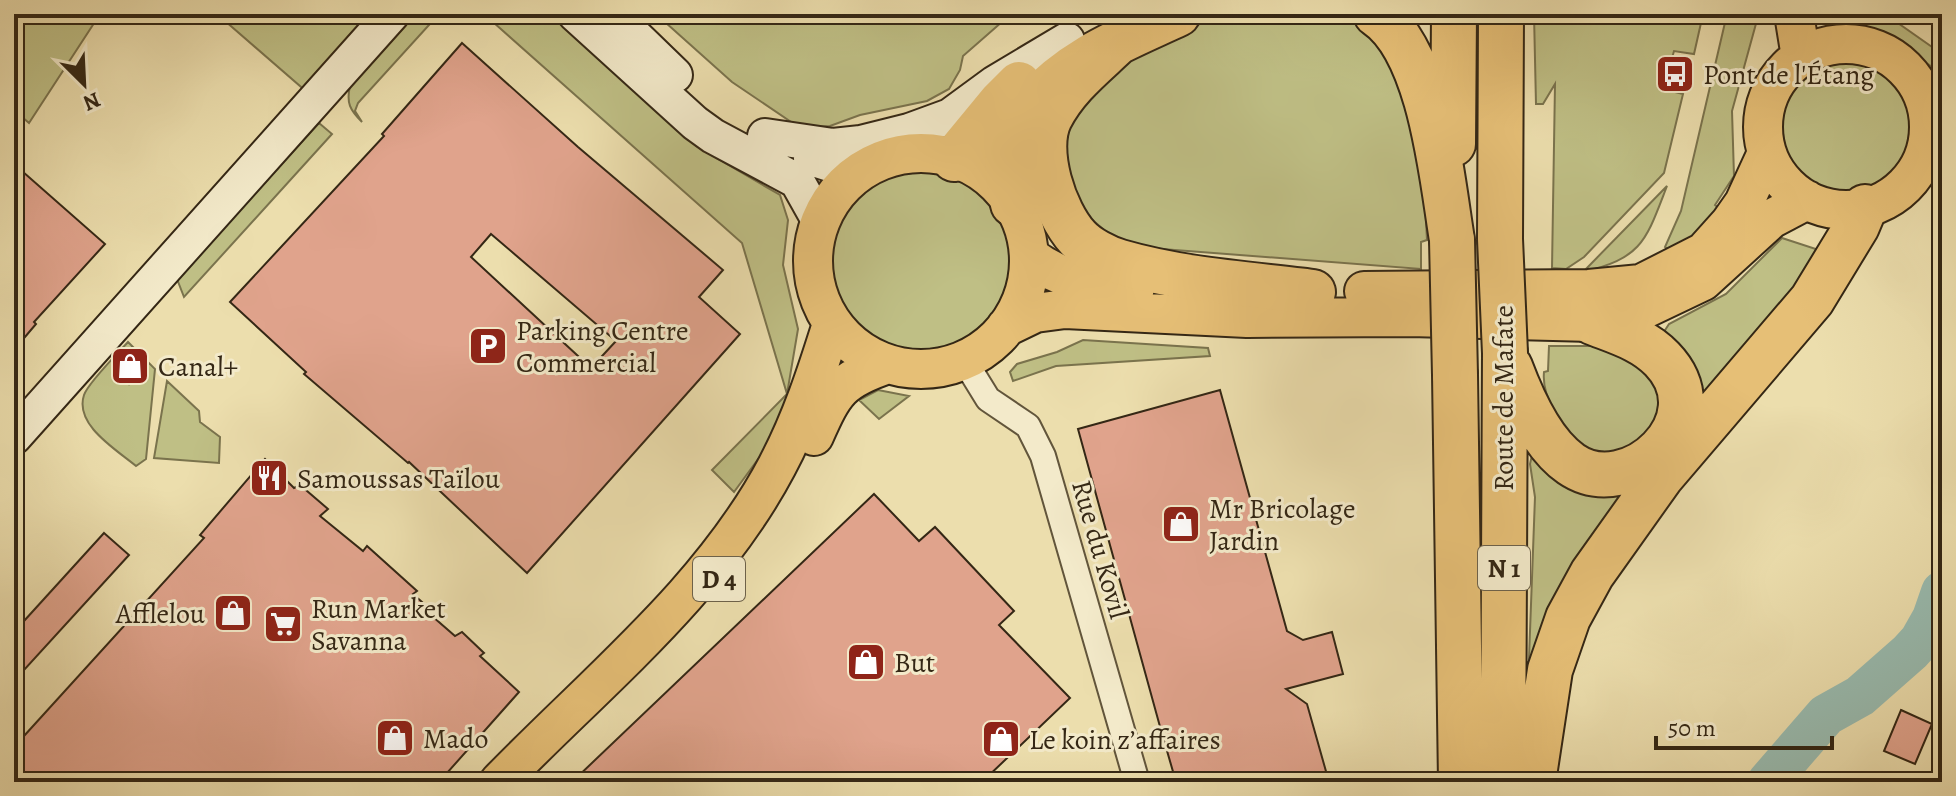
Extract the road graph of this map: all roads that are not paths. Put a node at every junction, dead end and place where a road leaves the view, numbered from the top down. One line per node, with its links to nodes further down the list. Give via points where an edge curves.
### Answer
1 (392, 14): 32 (street)
2 (575, 14): 22 (street, via 695,123 797,181)
3 (612, 14): 14 (street, via 706,104)
4 (1178, 14): 9 (highway)
5 (1376, 14): 23 (highway, via 1386,20 1416,67 1435,133)
6 (1454, 14): 23 (highway, Route de Mafate / N 1)
7 (1501, 14): 29 (highway, Route de Mafate / N 1, bridge)
8 (1794, 14): 12 (main road)
9 (1116, 28): 11 (highway); 20 (highway, via 1023,114 1010,133 1006,162); 25 (highway, via 1048,121 1044,158 1049,184 1077,237 1118,261 1178,275)
10 (1847, 29): 12 (main road, via 1837,44); 13 (main road)
11 (1067, 40): 14 (street, via 950,116 909,131 833,146); 16 (highway, via 1001,102)
12 (1801, 57): 15 (main road, via 1784,71 1764,110)
13 (1932, 91): 17 (main road, via 1927,110)
14 (765, 136): 18 (street, via 836,166)
15 (1767, 153): 19 (main road, via 1776,172); 25 (main road, via 1744,203 1704,252 1641,284)
16 (954, 159): 18 (main road, via 900,155); 20 (main road, via 988,176)
17 (1930, 162): 21 (main road, via 1895,193)
18 (865, 169): 22 (main road, via 838,191)
19 (1807, 200): 21 (main road, via 1845,210); 26 (main road, via 1771,219 1703,281 1638,312)
20 (1013, 204): 24 (main road)
21 (1865, 207): 38 (highway, via 1812,300 1661,477 1592,574 1568,618 1550,670)
22 (820, 222): 27 (main road, via 813,274)
23 (1452, 240): 36 (highway, Route de Mafate / N 1, bridge)
24 (1029, 256): 25 (main road, via 1073,281 1099,287); 28 (main road, via 1024,294)
25 (1313, 292)
26 (1592, 322): 28 (main road, via 1247,318 1065,309 1035,313); 29 (highway, via 1641,341 1663,360 1682,392 1672,436 1643,463 1625,471 1606,476 1570,463 1529,413)
27 (832, 324): 31 (main road, via 857,349); 33 (main road, D 4, via 793,432 741,525 677,605)
28 (1006, 327): 30 (main road)
29 (1505, 353): 37 (highway, Route de Mafate / N 1)
30 (964, 360): 31 (main road, via 926,369); 35 (street, Rue du Kovil, via 988,399 1028,426 1039,447)
31 (888, 364): 34 (main road, D 4, via 862,373 840,389 780,501 727,570)
32 (14, 437)
33 (499, 782)
34 (524, 782)
35 (1137, 782)
36 (1461, 782)
37 (1503, 782)
38 (1533, 782)

